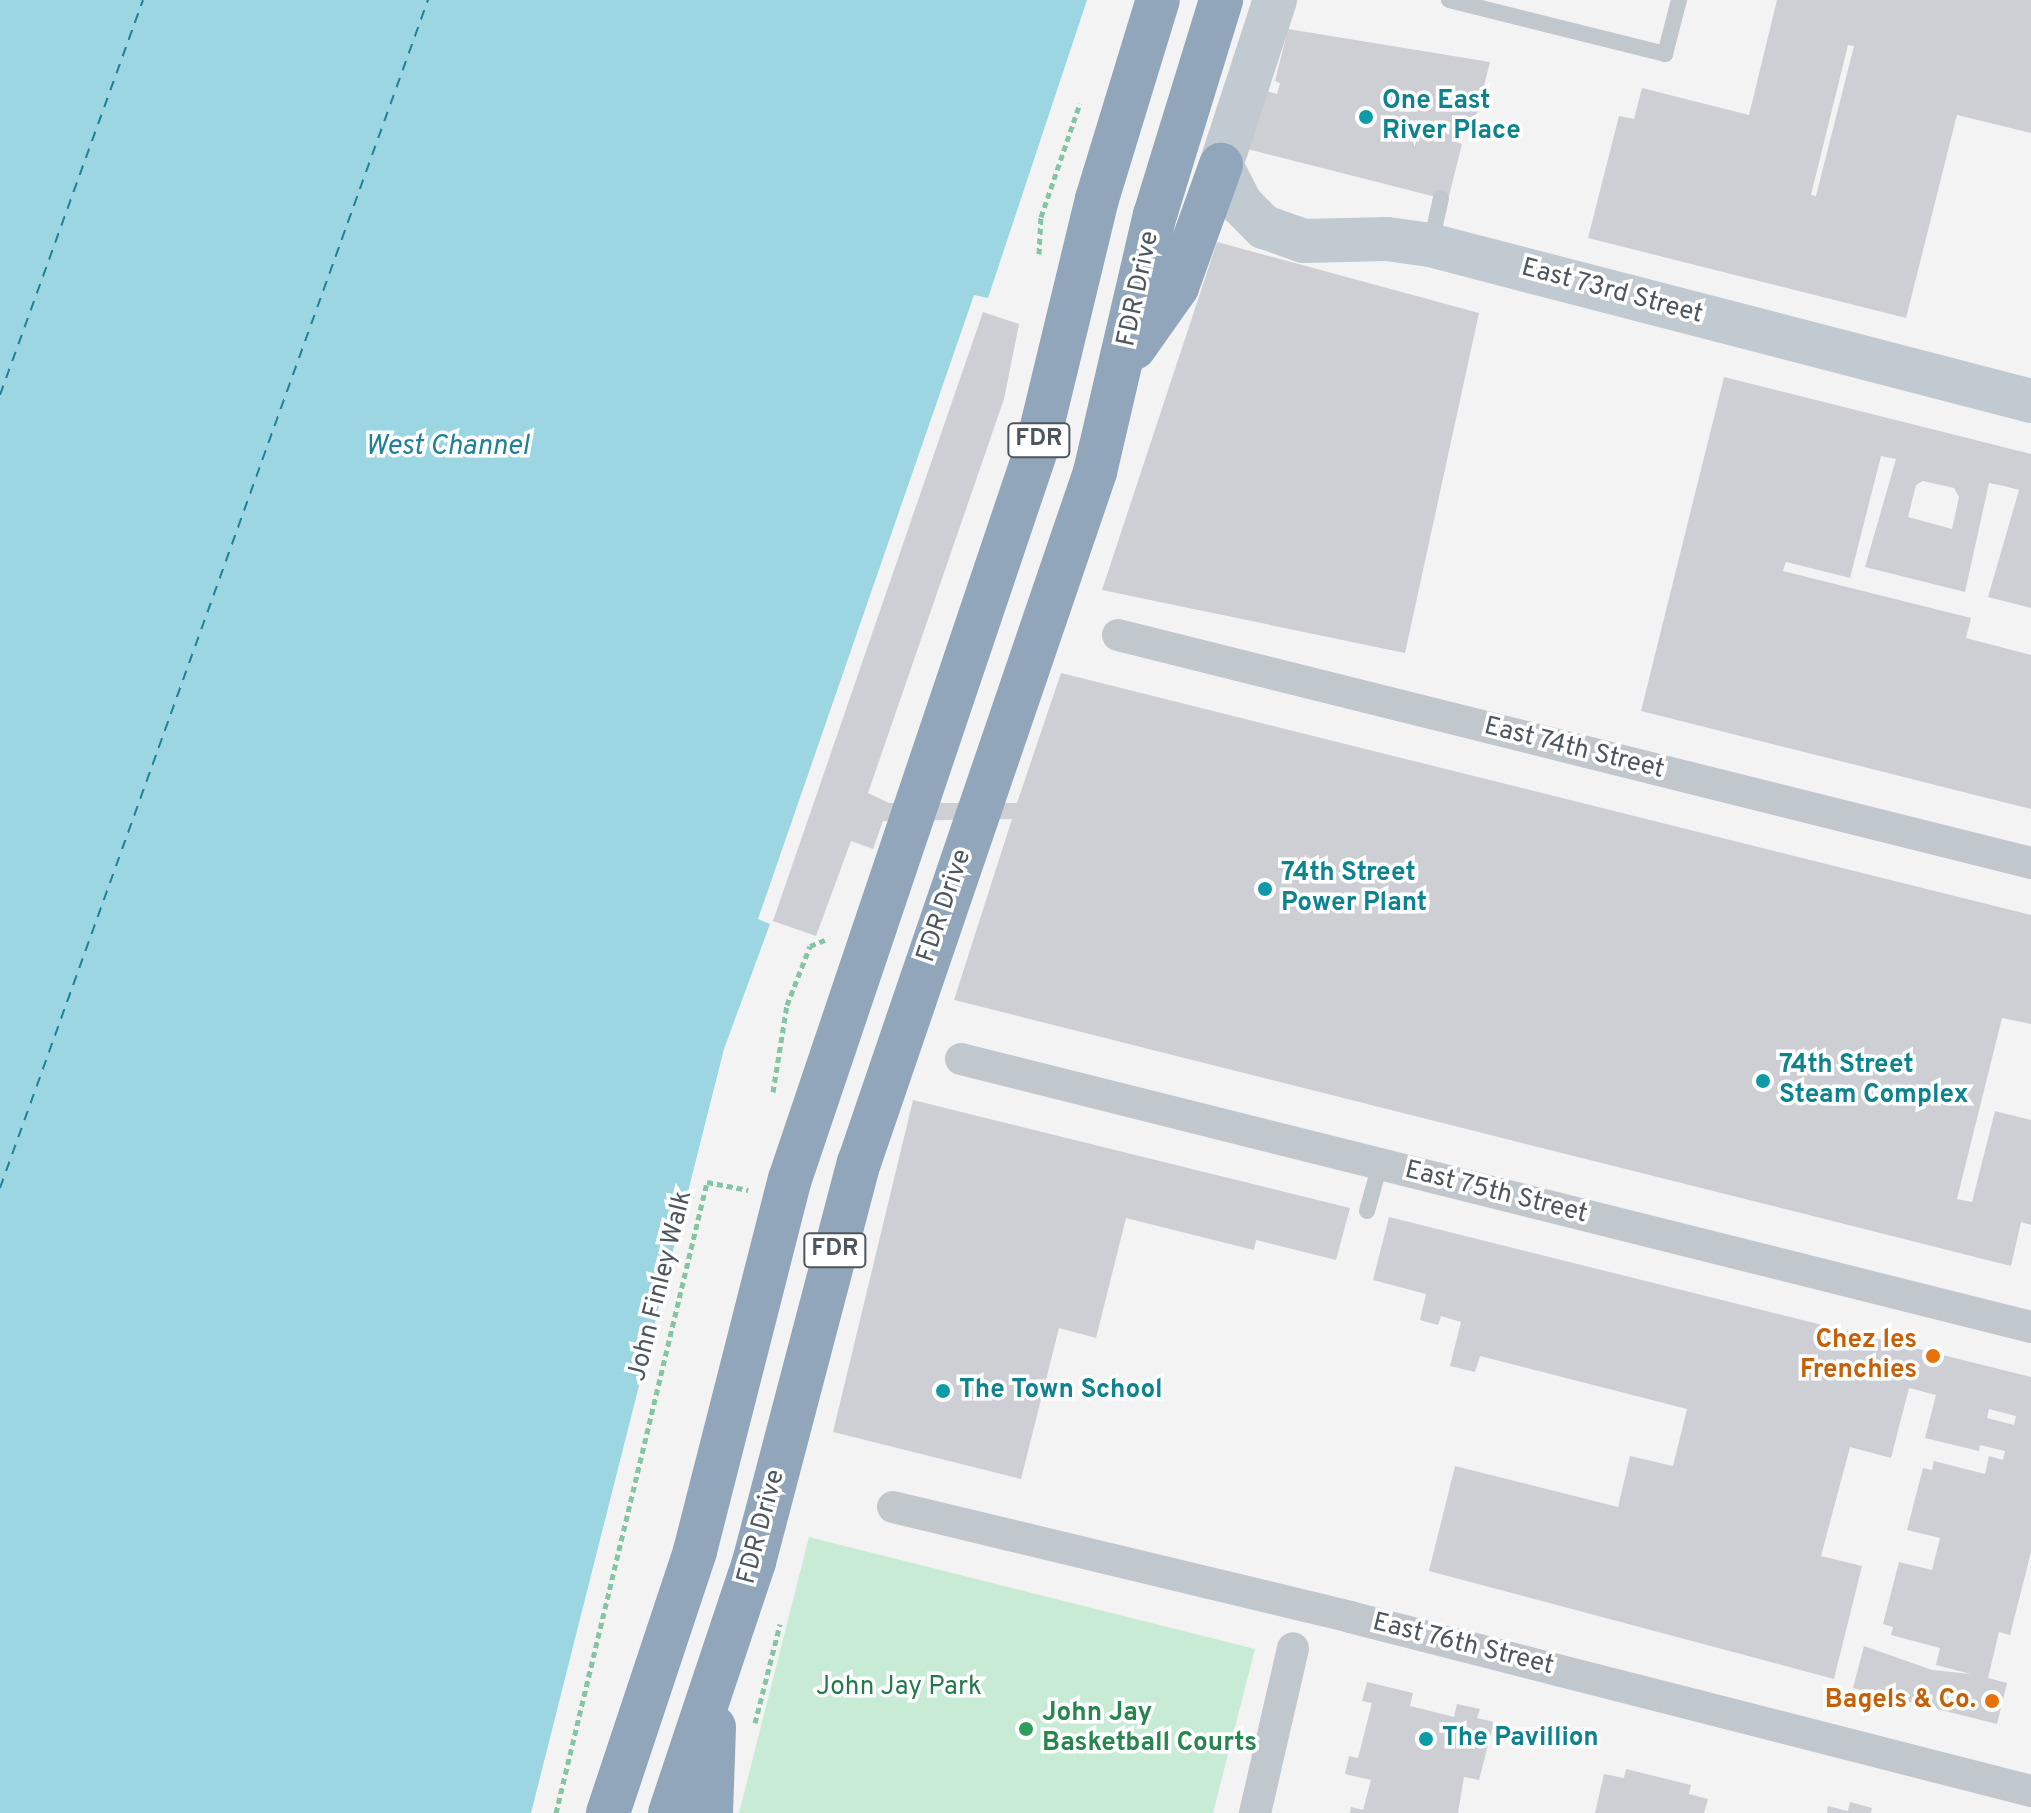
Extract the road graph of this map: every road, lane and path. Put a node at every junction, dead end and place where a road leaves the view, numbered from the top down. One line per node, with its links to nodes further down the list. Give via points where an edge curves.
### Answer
1 (1158, 0): 27 (highway, FDR, via 1097,199 1037,447 790,1179 695,1551)
2 (1221, 0): 9 (highway, FDR Drive / FDR, via 1155,215)
3 (1275, 0): 6 (street)
4 (1449, 0): 5 (lane, via 1665,54)
5 (1679, 0)
6 (1221, 165): 8 (street, East 73rd Street, via 1251,216 1284,236 1327,243 1387,239); 9 (highway, via 1177,287)
7 (1441, 198): 8 (lane)
8 (1430, 245): 10 (street, East 73rd Street)
9 (1123, 363): 23 (highway, FDR Drive / FDR, via 1056,594 859,1163)
10 (2031, 401)
11 (1118, 635): 12 (street, East 74th Street)
12 (2031, 863)
13 (837, 935): 15 (path, via 810,946 804,961 787,1005)
14 (961, 1059): 16 (street, East 75th Street)
15 (770, 1106)
16 (1380, 1164): 18 (lane); 19 (street, East 75th Street)
17 (752, 1177): 26 (path, John Finley Walk, via 748,1191 707,1182)
18 (1367, 1211)
19 (2031, 1327)
20 (893, 1507): 25 (street, East 76th Street)
21 (782, 1615): 24 (path)
22 (1293, 1648): 30 (street)
23 (715, 1687): 28 (highway, FDR Drive / FDR); 29 (highway)
24 (751, 1737)
25 (2031, 1791)
26 (556, 1813)
27 (608, 1813)
28 (670, 1813)
29 (711, 1813)
30 (1255, 1813)

